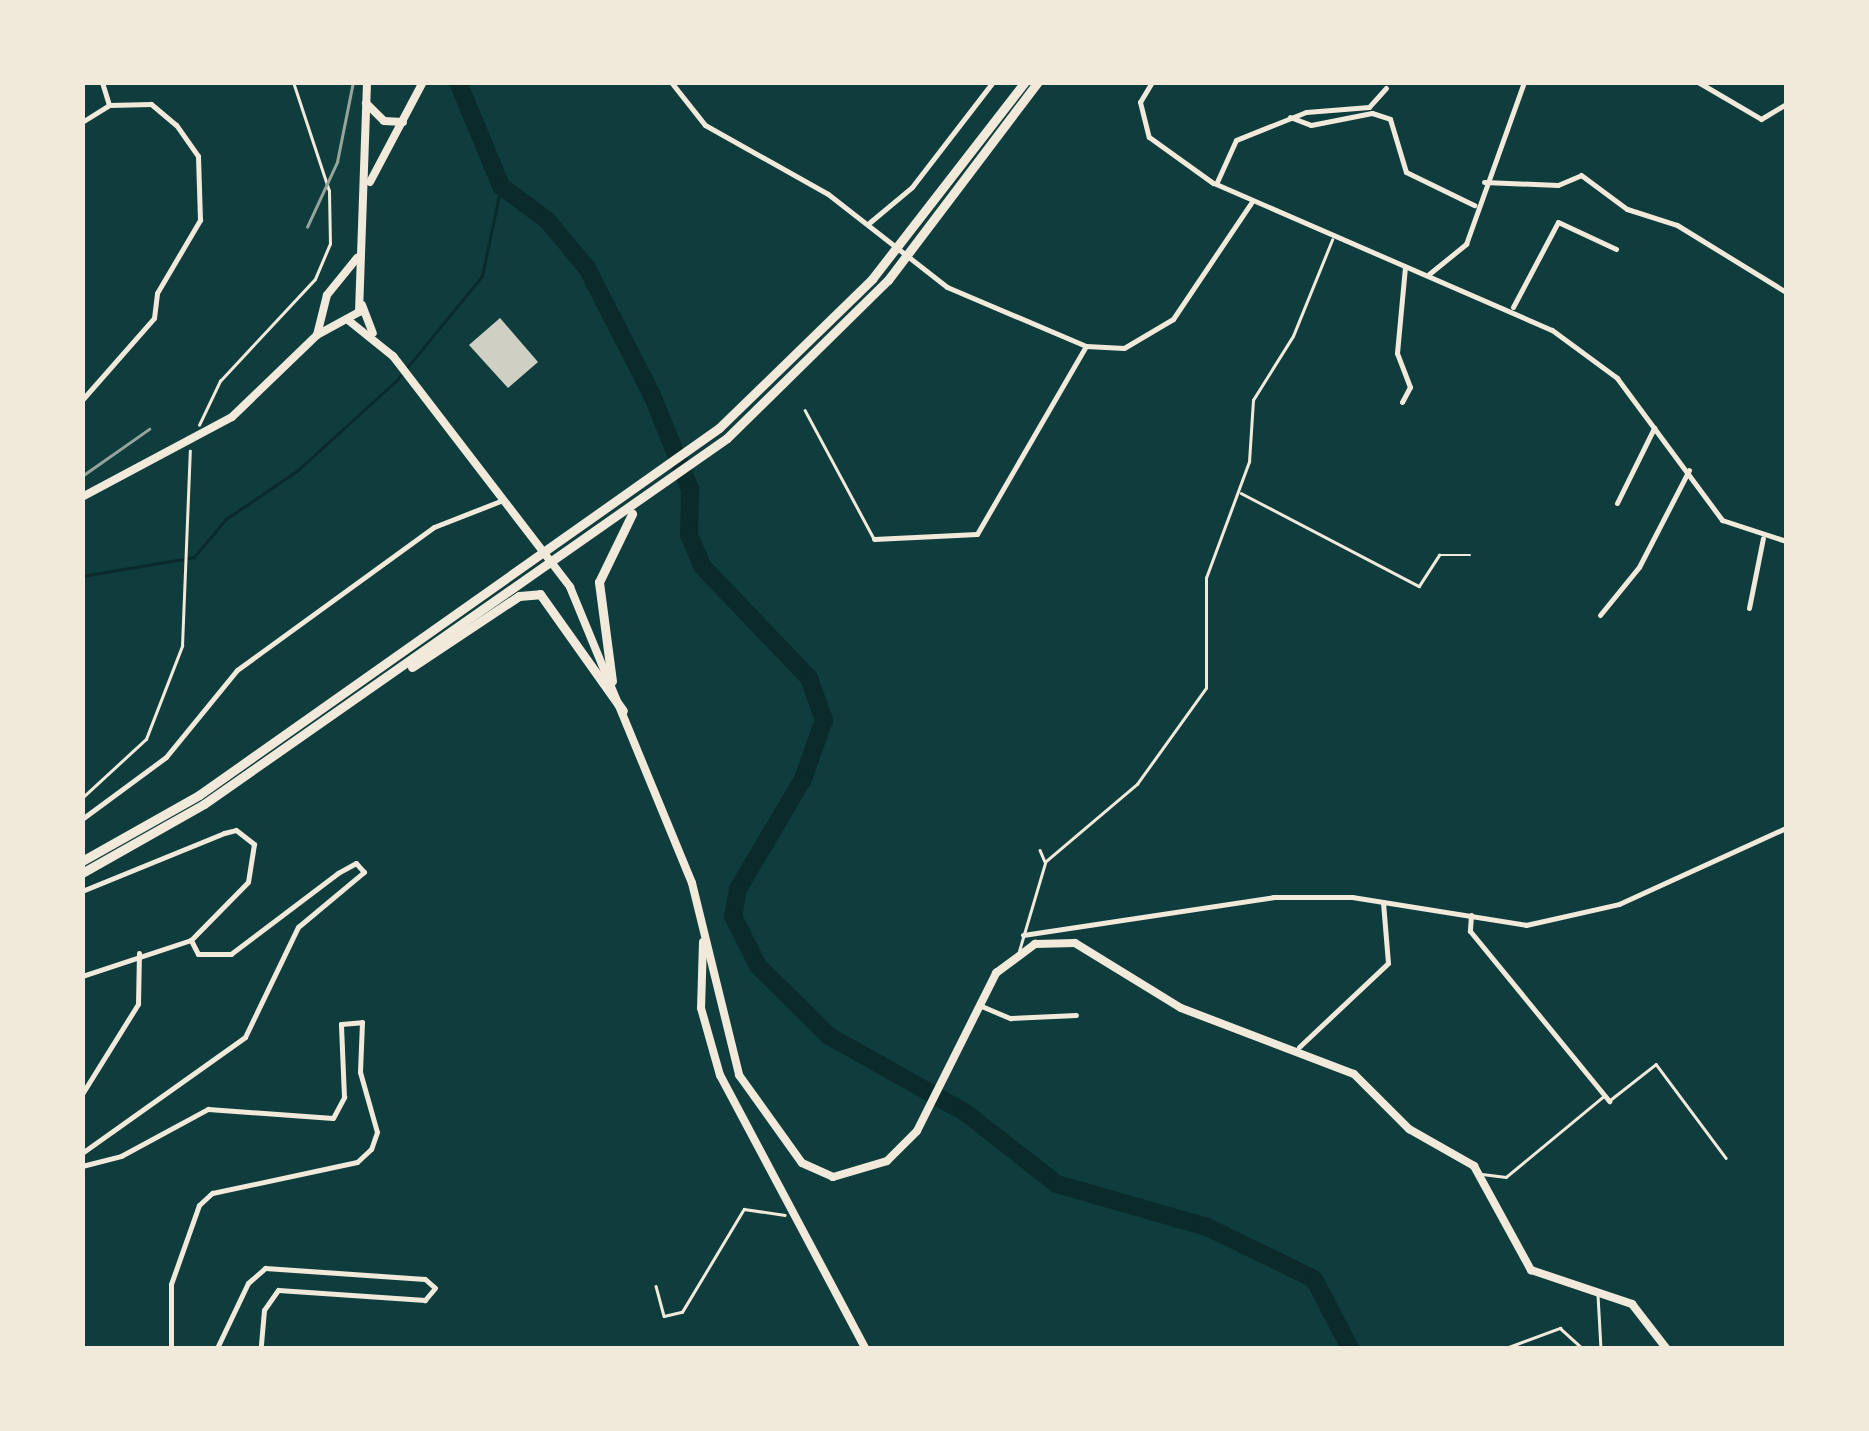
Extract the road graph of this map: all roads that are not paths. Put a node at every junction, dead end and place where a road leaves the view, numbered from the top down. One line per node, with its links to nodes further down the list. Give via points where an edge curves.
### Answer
1 (102, 82): 14 (street)
2 (423, 82): 17 (main road)
3 (671, 82): 23 (street, via 705,125)
4 (993, 82): 23 (street, via 912,187)
5 (1026, 82): 61 (highway, via 880,269 719,428 199,796)
6 (1038, 82): 46 (highway, via 888,280 727,438)
7 (1152, 82): 19 (street, via 1140,102 1154,145)
8 (1524, 82): 18 (street)
9 (1698, 82): 13 (street, via 1761,119)
10 (368, 83): 12 (main road)
11 (1386, 88): 15 (street, via 1369,107)
12 (366, 103): 17 (main road, via 384,121); 20 (main road)
13 (1786, 104)
14 (109, 105): 16 (street); 39 (street, via 158,107 198,156 200,220 143,335)
15 (1290, 117): 19 (street, via 1236,140); 22 (street, via 1310,125 1372,113 1390,119 1406,172)
16 (82, 122)
17 (404, 122): 20 (main road)
18 (1484, 182): 22 (street); 30 (street, via 1558,185 1581,175 1627,210 1676,226)
19 (1216, 184): 21 (street)
20 (368, 186): 26 (main road)
21 (1251, 203): 24 (street); 38 (street, via 1172,320 1124,348)
22 (1474, 206): 28 (street, via 1466,244)
23 (869, 224): 38 (street, via 947,287)
24 (1332, 240): 27 (street); 44 (lane, via 1293,336 1260,378)
25 (1616, 249): 34 (street, via 1558,222)
26 (360, 254): 29 (main road); 31 (main road)
27 (1405, 266): 28 (street); 40 (street, via 1397,353 1410,387)
28 (1430, 274): 34 (street)
29 (338, 285): 31 (main road); 32 (main road)
30 (1786, 292)
31 (360, 294): 33 (main road)
32 (326, 305): 35 (main road); 37 (main road)
33 (362, 305): 35 (main road); 36 (main road)
34 (1514, 306): 42 (street, via 1604,364)
35 (344, 320): 36 (main road); 37 (main road)
36 (373, 333): 47 (main road)
37 (317, 335): 45 (main road, via 232,417)
38 (1086, 346): 49 (street, via 976,534)
39 (82, 400)
40 (1402, 402)
41 (805, 410): 49 (lane)
42 (1654, 428): 43 (street); 48 (street)
43 (1688, 470): 50 (street, via 1722,520); 54 (street, via 1639,567)
44 (1240, 492): 52 (lane, via 1419,586 1440,555); 62 (lane, via 1206,578 1206,688 1160,760)
45 (82, 496)
46 (647, 497): 55 (highway, via 618,532 599,582); 56 (highway)
47 (506, 499): 55 (main road, via 562,571); 58 (street, via 434,527 237,670 166,757)
48 (1617, 503)
49 (874, 538)
50 (1763, 538): 51 (street); 53 (street)
51 (1786, 540)
52 (1470, 556)
53 (1750, 608)
54 (1600, 615)
55 (612, 681): 57 (main road)
56 (382, 682): 57 (highway, via 520,596 540,594); 63 (highway, via 204,804)
57 (623, 711): 69 (main road, via 692,883)
58 (82, 818)
59 (1786, 828): 66 (street, via 1619,904 1526,926)
60 (1040, 850): 62 (lane)
61 (82, 862)
62 (1045, 862): 67 (lane)
63 (82, 873)
64 (82, 891): 68 (street, via 236,830 254,844 248,882)
65 (1383, 902): 66 (street); 67 (street, via 1273,897); 75 (street, via 1388,963)
66 (1471, 916): 77 (street, via 1470,931)
67 (1023, 936): 70 (lane)
68 (192, 940): 71 (street); 78 (street, via 198,954 231,954 338,873 356,864 364,872 298,927 244,1037)
69 (703, 942): 73 (main road, via 740,1075 802,1164 833,1178 862,1174 916,1131); 86 (main road, via 708,1044 791,1218)
70 (1018, 952): 73 (main road); 75 (main road, via 1051,940 1076,944 1182,1008)
71 (139, 953): 72 (street); 76 (street, via 138,1004)
72 (82, 976)
73 (977, 1004): 74 (street, via 1010,1018)
74 (1076, 1015)
75 (1299, 1047): 81 (main road, via 1354,1074 1410,1128)
76 (82, 1094)
77 (1606, 1098): 79 (lane, via 1656,1064); 81 (lane, via 1506,1176)
78 (82, 1153)
79 (1726, 1158)
80 (82, 1166): 83 (street, via 121,1156 208,1109 333,1118 344,1098 341,1024 362,1022 360,1072 377,1132 371,1149 357,1162 212,1193 199,1205 171,1284)
81 (1481, 1174): 82 (main road, via 1518,1258 1546,1280)
82 (1597, 1294): 89 (lane); 90 (main road, via 1639,1308)
83 (171, 1348)
84 (217, 1348): 85 (street, via 248,1283 265,1268 425,1279 435,1288 425,1300 278,1290 264,1310)
85 (261, 1348)
86 (865, 1348)
87 (1506, 1348): 88 (lane, via 1560,1328)
88 (1582, 1348)
89 (1600, 1348)
90 (1666, 1348)

